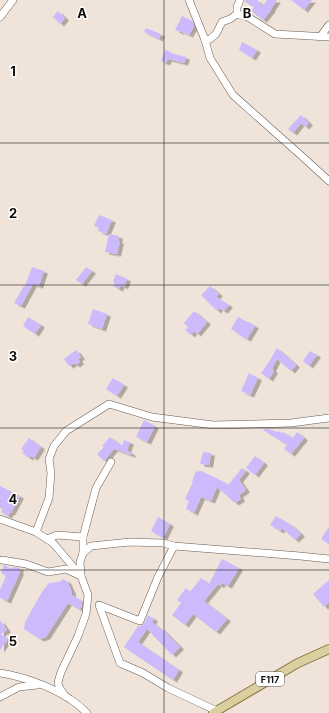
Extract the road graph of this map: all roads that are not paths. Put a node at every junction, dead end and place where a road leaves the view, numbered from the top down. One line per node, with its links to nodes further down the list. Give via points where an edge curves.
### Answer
1 (13, 0): 5 (street)
2 (189, 0): 9 (street)
3 (240, 0): 4 (street)
4 (237, 14): 7 (street, via 248,17 275,34); 9 (street, via 222,22 216,34)
5 (0, 17)
6 (329, 25): 7 (street)
7 (320, 37): 8 (street)
8 (329, 37)
9 (205, 40): 10 (street, via 210,58 233,95)
10 (329, 181)
11 (329, 418): 14 (street, via 291,423 213,425 152,416 109,404 66,431 54,446 49,459 49,498)
12 (111, 462): 15 (street, via 96,488)
13 (0, 519): 14 (street)
14 (36, 532): 16 (street)
15 (83, 538): 16 (street, via 57,535); 18 (street)
16 (47, 539): 21 (street)
17 (174, 546): 18 (street, via 130,542 91,546); 19 (street); 23 (street, via 140,620)
18 (83, 552): 21 (street, via 80,562)
19 (329, 559)
20 (1, 561): 21 (street, via 26,564 48,572 66,569)
21 (81, 576): 22 (street)
22 (88, 595): 23 (street); 27 (street, via 86,614 58,682)
23 (99, 605): 29 (street, via 120,663 200,702)
24 (329, 649): 29 (main road, F117, via 298,663)
25 (0, 672): 26 (street)
26 (41, 684): 27 (street); 28 (street, via 19,687)
27 (65, 696): 30 (street)
28 (0, 697)
29 (215, 712)
30 (87, 713)

